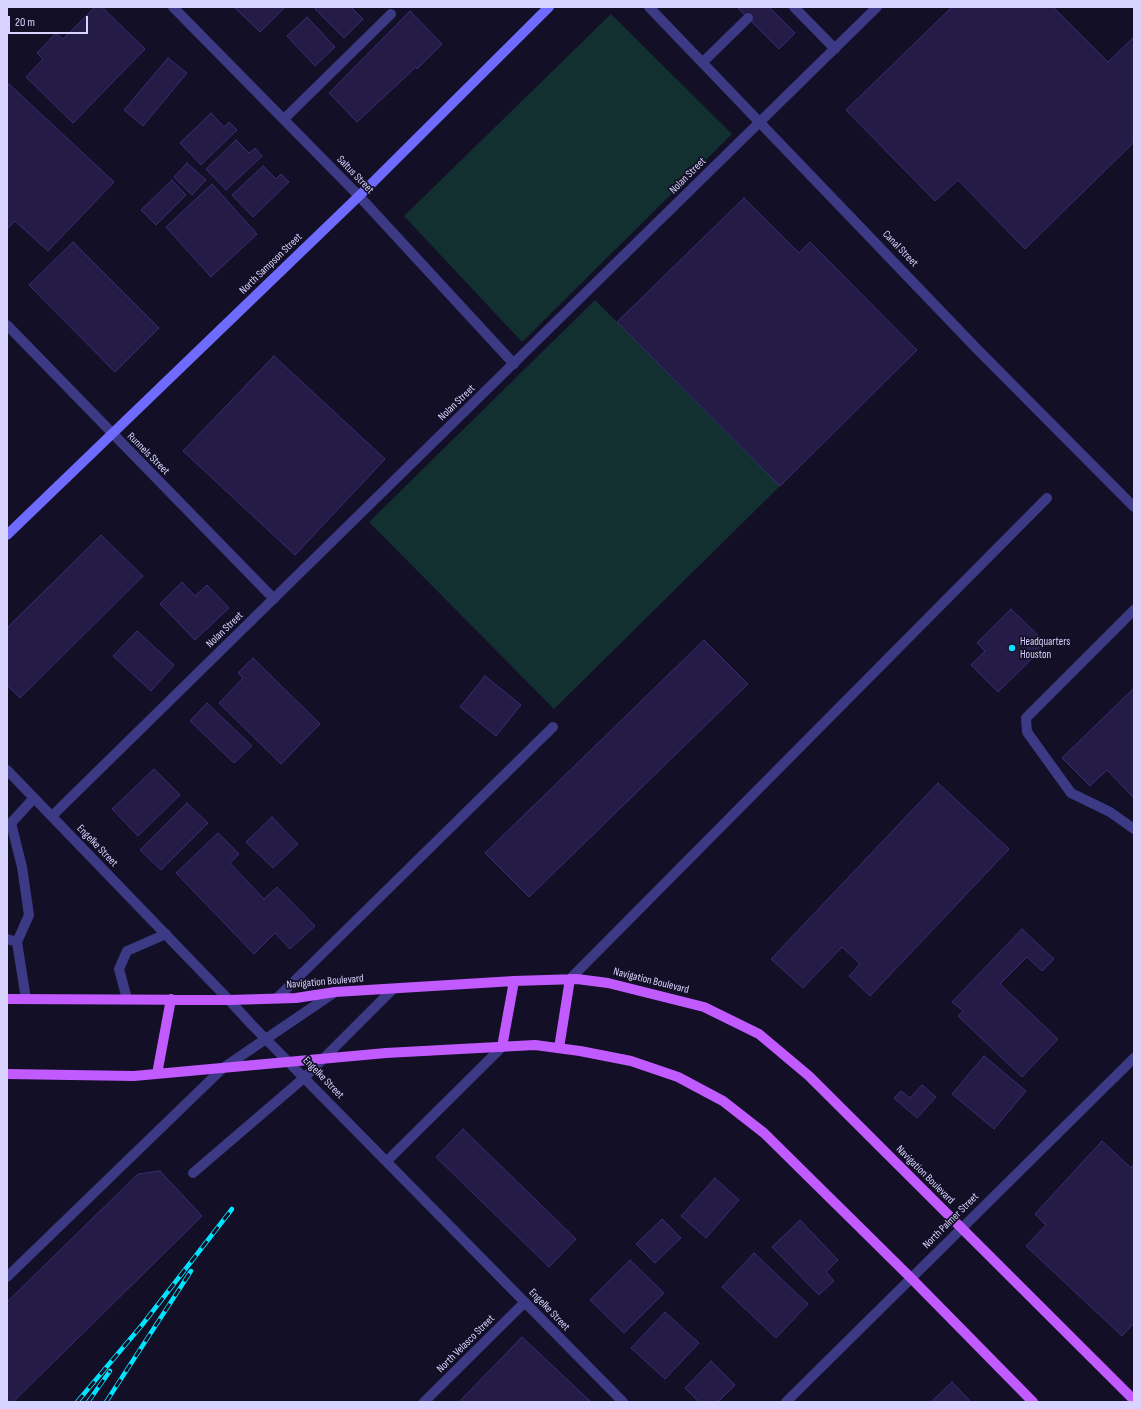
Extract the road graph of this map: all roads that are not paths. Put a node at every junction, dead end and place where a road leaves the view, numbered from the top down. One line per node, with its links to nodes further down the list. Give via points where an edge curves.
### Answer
1 (173, 7): 10 (street, Saltus Street)
2 (549, 7): 12 (main road, North Sampson Street)
3 (650, 7): 9 (street, Canal Street)
4 (794, 7): 8 (street)
5 (877, 7): 8 (street, Nolan Street)
6 (391, 14): 10 (street)
7 (748, 18): 9 (street)
8 (835, 49): 11 (street, Nolan Street)
9 (703, 62): 11 (street, Canal Street)
10 (284, 119): 12 (street, Saltus Street)
11 (761, 122): 14 (street, Nolan Street); 17 (street, Canal Street, via 978,350)
12 (359, 196): 14 (street, Saltus Street); 15 (main road, North Sampson Street)
13 (7, 325): 15 (street, Runnels Street)
14 (514, 364): 19 (street, Nolan Street)
15 (112, 435): 18 (main road, North Sampson Street); 19 (street, Runnels Street)
16 (1047, 498): 28 (street)
17 (1134, 507)
18 (7, 535)
19 (274, 599): 24 (street, Nolan Street)
20 (1134, 610): 25 (street, via 1026,718 1027,732 1071,792 1110,812)
21 (553, 727): 32 (street)
22 (7, 770): 23 (street, Engelke Street)
23 (34, 798): 24 (street, Engelke Street); 27 (street, via 11,823 22,867 29,916)
24 (52, 816): 26 (street, Engelke Street)
25 (1134, 829)
26 (166, 934): 35 (street, via 128,951 119,969); 37 (street, Engelke Street)
27 (12, 940): 34 (street)
28 (570, 979): 29 (main road, Navigation Boulevard); 40 (main road); 50 (main road, Navigation Boulevard, via 608,983 704,1007 759,1034 808,1076)
29 (514, 981): 30 (main road, Navigation Boulevard); 39 (main road)
30 (393, 988): 31 (main road, Navigation Boulevard); 42 (street)
31 (335, 992): 32 (main road, Navigation Boulevard); 38 (street)
32 (277, 998): 37 (main road, Navigation Boulevard)
33 (7, 999): 34 (main road, Navigation Boulevard)
34 (26, 999): 35 (main road, Navigation Boulevard)
35 (127, 999): 36 (main road, Navigation Boulevard)
36 (171, 999): 37 (main road, Navigation Boulevard); 46 (main road)
37 (230, 1000): 38 (street, Engelke Street)
38 (267, 1039): 43 (street, Engelke Street); 44 (street)
39 (502, 1047): 40 (main road, via 535,1045); 42 (main road, via 386,1052); 48 (street)
40 (559, 1048): 52 (main road, via 631,1061 678,1077 722,1101 764,1133)
41 (1134, 1058): 50 (street, North Palmer Street)
42 (323, 1059): 43 (main road); 47 (street)
43 (289, 1061): 44 (main road); 47 (street, Engelke Street)
44 (223, 1068): 46 (main road); 51 (street)
45 (7, 1074): 46 (main road)
46 (157, 1074)
47 (304, 1077): 48 (street, Engelke Street); 49 (street)
48 (387, 1162): 53 (street, Engelke Street)
49 (193, 1173)
50 (962, 1228): 52 (street, North Palmer Street); 54 (main road, Navigation Boulevard)
51 (7, 1277)
52 (911, 1278): 57 (street, North Palmer Street); 58 (main road)
53 (525, 1302): 55 (street, North Velasco Street); 56 (street, Engelke Street)
54 (1134, 1400)
55 (424, 1402)
56 (623, 1402)
57 (786, 1402)
58 (1033, 1402)

